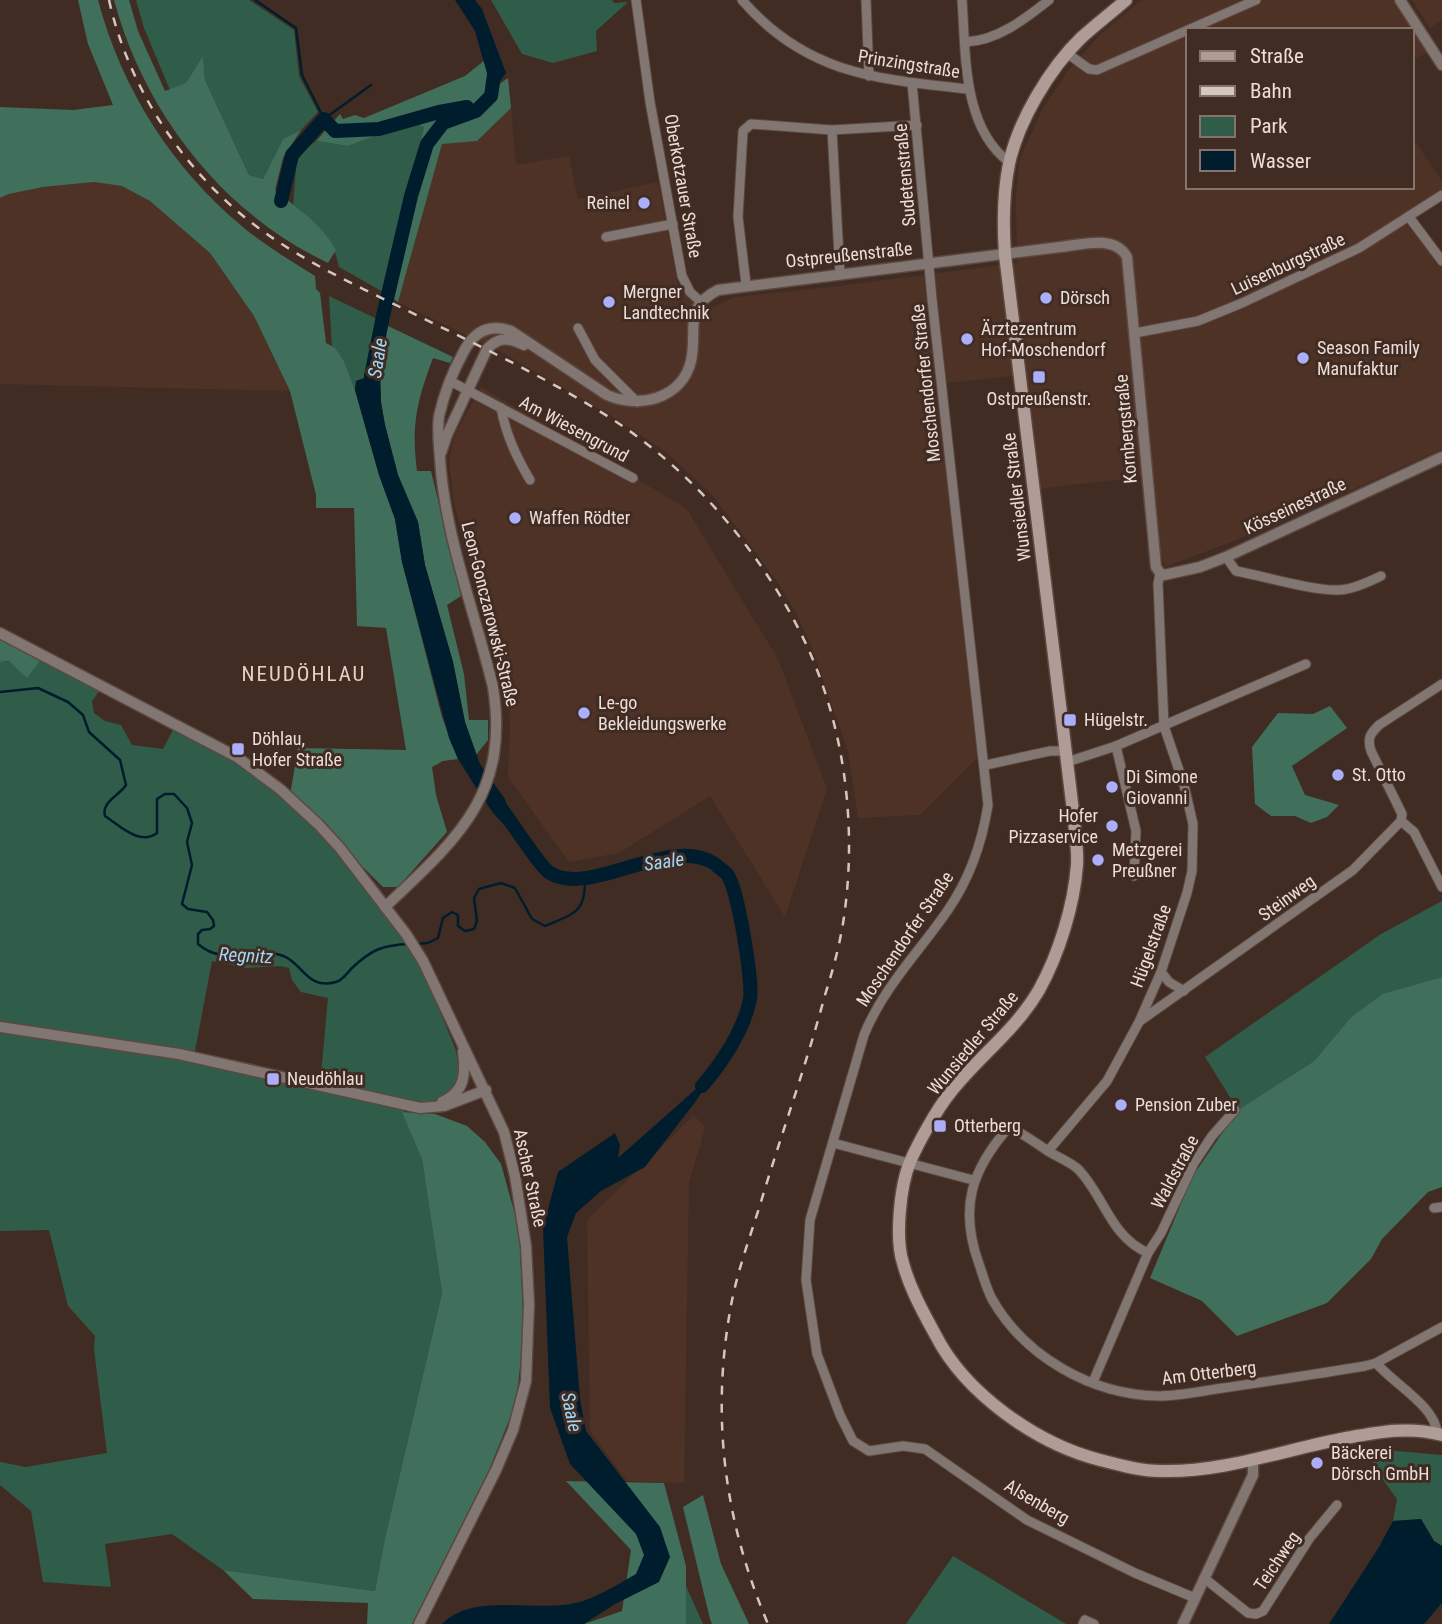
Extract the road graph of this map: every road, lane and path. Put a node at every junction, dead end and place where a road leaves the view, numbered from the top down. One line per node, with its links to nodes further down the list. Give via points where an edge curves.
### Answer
1 (636, 0): 22 (street, Oberkotzauer Straße)
2 (742, 0): 14 (street, Prinzingstraße, via 786,42)
3 (866, 0): 14 (street)
4 (962, 0): 11 (street)
5 (1049, 0): 11 (street, via 1021,22)
6 (1126, 0): 12 (main road, Wunsiedler Straße)
7 (1256, 0): 9 (street)
8 (1400, 0): 13 (street)
9 (1192, 28)
10 (1186, 31): 12 (street, via 1097,70)
11 (965, 42): 16 (street)
12 (1068, 54): 19 (main road, Wunsiedler Straße, via 1041,88)
13 (1442, 65)
14 (869, 76): 15 (street, Prinzingstraße)
15 (912, 83): 16 (street, Prinzingstraße); 17 (street, Sudetenstraße)
16 (968, 89): 19 (street, via 986,138)
17 (917, 125): 18 (street); 26 (street, Sudetenstraße)
18 (832, 130): 27 (street); 28 (street, via 751,124 743,131 738,216)
19 (1009, 162): 24 (main road, Wunsiedler Straße)
20 (1442, 195): 21 (street, Luisenburgstraße)
21 (1409, 217): 25 (street); 31 (street, Luisenburgstraße, via 1359,248 1242,303 1198,321)
22 (673, 224): 23 (street); 29 (street, Oberkotzauer Straße, via 686,285)
23 (606, 237)
24 (1005, 255): 26 (street, Ostpreußenstraße); 31 (street, Kornbergstraße, via 1114,243 1127,257); 49 (main road, Wunsiedler Straße)
25 (1442, 261)
26 (929, 264): 27 (street, Ostpreußenstraße); 50 (street, Moschendorfer Straße)
27 (840, 274): 28 (street, Ostpreußenstraße)
28 (746, 284): 29 (street, Ostpreußenstraße, via 718,290)
29 (701, 302): 35 (street, via 693,317 692,358 684,378 660,398)
30 (578, 328): 35 (street, via 595,359)
31 (1135, 333): 42 (street, Kornbergstraße)
32 (547, 356): 33 (street, via 511,331 484,330 470,339); 34 (street, via 514,340 500,339 487,349); 35 (street, via 607,395)
33 (450, 381): 34 (street, Am Wiesengrund); 38 (street, Leon-Gonczarowski-Straße, via 439,418)
34 (467, 390): 36 (street, Am Wiesengrund); 38 (street, Leon-Gonczarowski-Straße)
35 (637, 402)
36 (501, 408): 39 (street, Am Wiesengrund); 40 (street, Am Wiesengrund, via 513,451)
37 (1442, 457): 41 (street, Kösseinestraße)
38 (440, 459): 54 (street, Leon-Gonczarowski-Straße, via 445,504 493,687 495,754 488,783 471,816)
39 (633, 478)
40 (530, 480)
41 (1226, 557): 42 (street, Kösseinestraße, via 1200,567); 43 (street, via 1236,571 1322,589 1354,587)
42 (1160, 573): 47 (street, Kornbergstraße)
43 (1381, 576)
44 (0, 633): 54 (street, Ascher Straße, via 251,766 319,825)
45 (1306, 664): 47 (street)
46 (1442, 684): 51 (street, via 1379,725 1368,741 1402,814)
47 (1164, 726): 48 (street); 55 (street, Hügelstraße, via 1193,824 1192,871)
48 (1116, 746): 49 (street); 52 (street, via 1136,831)
49 (1067, 756): 50 (street, via 1049,751); 65 (main road, Wunsiedler Straße, via 1077,864 1066,926 1040,989 1018,1021 949,1094)
50 (986, 765): 63 (street, Moschendorfer Straße, via 988,805 977,856 949,908 874,1011)
51 (1401, 821): 53 (street, via 1414,832); 56 (street, Steinweg, via 1353,870)
52 (1134, 876)
53 (1442, 887)
54 (385, 907): 59 (street, Ascher Straße, via 423,961)
55 (1161, 972): 56 (street); 57 (street, Hügelstraße)
56 (1184, 991): 57 (street, Steinweg)
57 (1139, 1022): 64 (street, Hügelstraße, via 1107,1082)
58 (0, 1027): 61 (street, via 179,1054)
59 (462, 1042): 60 (street, Ascher Straße); 61 (street, via 465,1073 457,1094)
60 (486, 1090): 61 (street, via 444,1106); 77 (street, Ascher Straße, via 504,1132 523,1216 529,1304 526,1381 496,1470)
61 (420, 1108)
62 (1235, 1111): 67 (street, Waldstraße, via 1194,1163)
63 (832, 1143): 65 (street); 72 (street, Moschendorfer Straße, via 810,1220 806,1280 817,1354 840,1415 853,1441)
64 (1048, 1151): 66 (street, Am Otterberg, via 1009,1127); 67 (street, via 1077,1168 1124,1238)
65 (909, 1164): 66 (street); 73 (main road, Wunsiedler Straße, via 898,1229 902,1261 945,1354 969,1382 1036,1434 1097,1460 1161,1471)
66 (974, 1180): 70 (street, Am Otterberg, via 969,1224 990,1296 1022,1340 1069,1373)
67 (1148, 1253): 70 (street, Waldstraße)
68 (1442, 1327): 69 (street, Am Otterberg)
69 (1376, 1363): 70 (street, Am Otterberg, via 1159,1396 1119,1392); 71 (street, via 1428,1411)
70 (1093, 1382)
71 (1440, 1434): 73 (main road, Wunsiedler Straße, via 1389,1430)
72 (863, 1449): 76 (street, Alsenberg, via 925,1449 1027,1520)
73 (1253, 1459): 75 (street, via 1253,1475)
74 (1337, 1505): 75 (street, Teichweg, via 1263,1611 1248,1613)
75 (1204, 1578): 76 (street)
76 (1195, 1598): 80 (street)
77 (419, 1624)
78 (1083, 1624): 79 (street, via 1085,1620)
79 (1094, 1624)
80 (1183, 1624)

